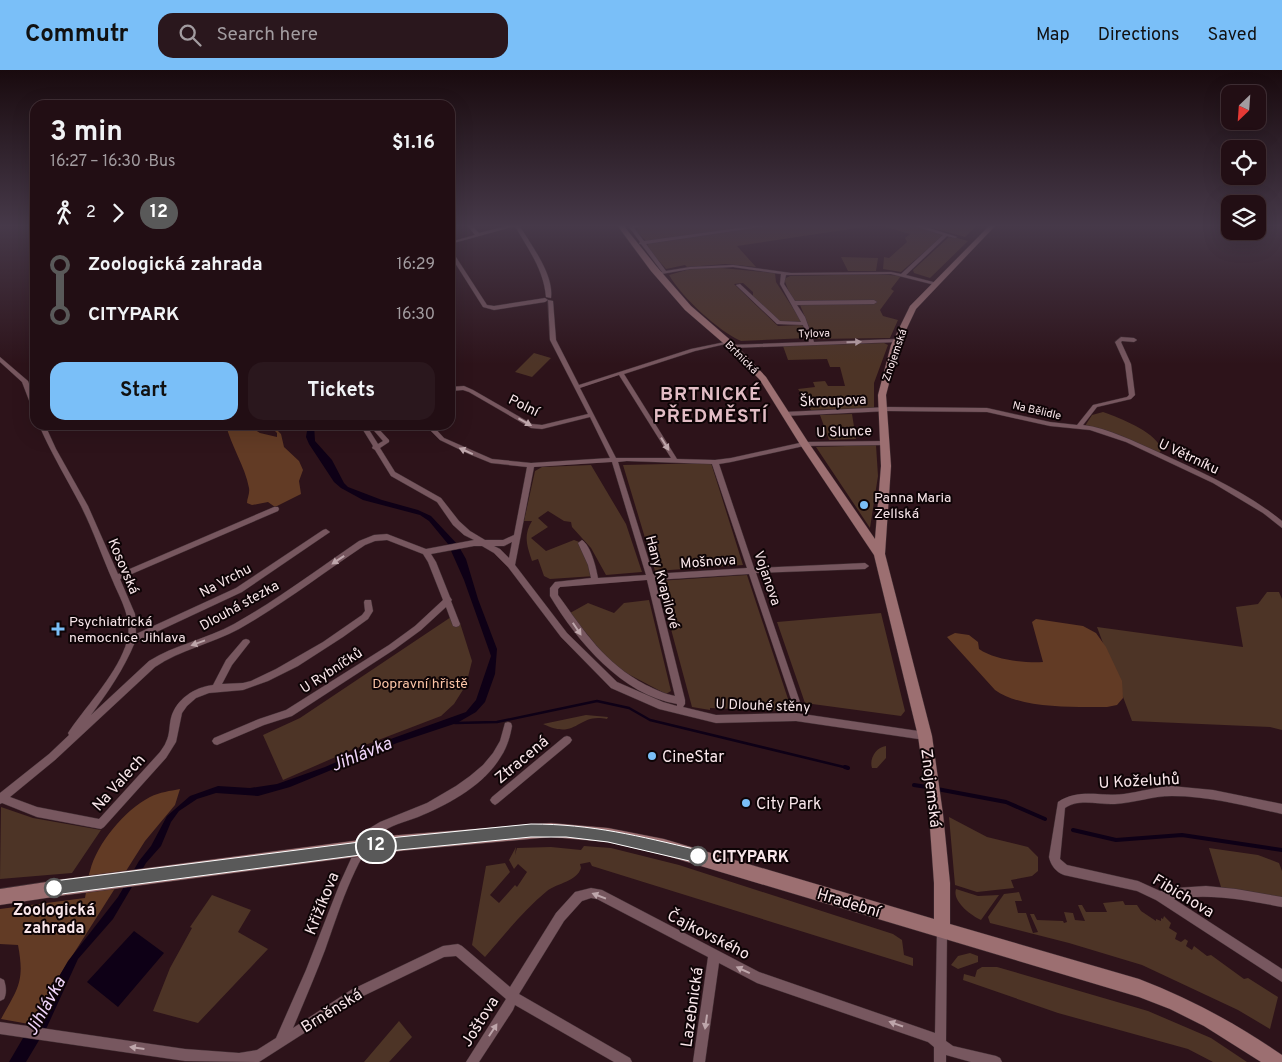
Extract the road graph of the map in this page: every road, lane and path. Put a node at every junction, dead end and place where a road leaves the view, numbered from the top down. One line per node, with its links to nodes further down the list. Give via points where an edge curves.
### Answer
1 (462, 271): 14 (street, via 483,305 494,308)
2 (543, 271): 14 (street, via 549,288)
3 (660, 271): 10 (main road, Brtnická)
4 (660, 271): 10 (street, Brtnická)
5 (672, 271): 10 (street)
6 (772, 271): 9 (street)
7 (907, 271): 11 (street)
8 (947, 271): 13 (main road, Znojemská)
9 (784, 273): 11 (street); 16 (street, via 782,284)
10 (662, 274): 20 (main road, Brtnická, via 688,308)
11 (903, 275): 13 (street)
12 (738, 284): 17 (street, via 779,323)
13 (935, 284): 19 (main road, Znojemská, via 913,308)
14 (548, 300): 24 (street, via 554,340)
15 (874, 302): 16 (street)
16 (795, 303): 17 (street)
17 (805, 324): 21 (street)
18 (1134, 340): 30 (street, Na Bělidle, via 1121,339 1118,342 1128,364 1132,395 1095,406)
19 (897, 341): 21 (street, Tylova, one-way to 19); 27 (main road, Znojemská, via 885,378)
20 (730, 344): 21 (street, Tylova); 23 (street, Tylova, via 693,350); 28 (main road, Brtnická, via 763,379)
21 (812, 344)
22 (0, 359): 26 (street, via 25,382)
23 (621, 374): 24 (street, Tylova); 39 (street, one-way to 39)
24 (577, 387): 29 (street)
25 (455, 389): 29 (street, Polní, one-way to 29, via 471,391 531,426 542,427)
26 (30, 395)
27 (882, 410): 28 (street, Škroupova); 30 (street, Na Bělidle, via 987,410); 35 (main road, Znojemská)
28 (785, 414): 36 (main road, Brtnická)
29 (591, 415): 38 (street)
30 (1078, 427): 44 (street, U Větrníku, via 1112,435 1215,482 1266,511)
31 (44, 430): 56 (street, Kosovská, via 56,459 90,517)
32 (366, 430): 37 (street, U Dlouhé stěny)
33 (377, 430): 37 (street, via 387,441)
34 (433, 430): 41 (street, one-way to 34, via 491,461 442,439)
35 (885, 443): 36 (street, U Slunce); 43 (main road, Znojemská, via 886,474)
36 (804, 444): 40 (street); 46 (main road, Brtnická)
37 (375, 448): 48 (street, U Dlouhé stěny, via 393,474 438,500 456,523)
38 (615, 460): 39 (street); 41 (street); 55 (street, Hany Kvapilové)
39 (676, 460): 40 (street)
40 (715, 462): 54 (street, Vojanova)
41 (531, 464): 47 (street)
42 (276, 508): 56 (street)
43 (881, 519): 46 (main road, via 874,532); 51 (main road, Znojemská)
44 (1282, 525)
45 (326, 532): 61 (street, Na Vrchu, via 239,590)
46 (866, 535): 51 (main road, Brtnická)
47 (517, 536): 48 (street, via 504,543); 52 (street)
48 (485, 543): 50 (street); 52 (street, U Dlouhé stěny)
49 (582, 543): 57 (street, via 592,564)
50 (426, 552): 58 (street); 70 (street, Dlouhá stezka, one-way to 70, via 380,536 362,543 237,626 156,661)
51 (879, 554): 71 (main road, Znojemská)
52 (511, 565): 66 (street, U Dlouhé stěny, via 564,635 603,677 629,693)
53 (865, 566): 54 (street, Mošnova)
54 (752, 570): 55 (street, Mošnova); 65 (street, Vojanova)
55 (650, 577): 57 (street, Mošnova); 64 (street, Hany Kvapilové)
56 (115, 578): 61 (street, Kosovská, via 131,614)
57 (595, 581): 64 (street, Mošnova, one-way to 64, via 558,584 554,588 554,596 584,639 613,671 661,696)
58 (448, 600): 60 (street); 69 (street, U Rybníčků, via 392,647 289,713)
59 (368, 602): 63 (street, Na Valech, via 369,612 359,622 289,665 242,687)
60 (456, 624)
61 (131, 640): 70 (street, Kosovská, via 117,669)
62 (246, 642): 63 (street, via 222,672)
63 (218, 686): 72 (street, Na Valech, via 195,694 184,702 176,714 170,743 163,755 101,824 37,812)
64 (681, 700): 66 (street, Hany Kvapilové)
65 (796, 702)
66 (682, 712): 71 (street, U Dlouhé stěny, via 716,719 796,718)
67 (508, 726): 86 (street, Křižíkova, via 503,747 490,765 453,793 381,827 370,836 347,878)
68 (567, 740): 73 (street, Ztracená)
69 (217, 741)
70 (67, 742): 72 (street, Dlouhá stezka)
71 (926, 743): 79 (main road, Znojemská, via 936,814)
72 (0, 798)
73 (495, 800)
74 (1282, 809): 75 (street, U Koželuhů, via 1171,791 1120,799 1089,797 1065,802 1060,809 1054,848 1055,862)
75 (1059, 867): 77 (street, Fibichova, via 1074,874 1138,886)
76 (0, 896): 79 (main road, Hradební, bridge, via 399,843 551,830 608,835 682,852)
77 (1160, 896): 78 (street, via 1222,891); 81 (street, Fibichova)
78 (1282, 902)
79 (942, 930): 87 (street, Znojemská); 94 (main road, Hradební, via 1167,998 1218,1024)
80 (714, 956): 84 (street, Čajkovského, one-way to 84, via 591,893 579,896 560,917); 87 (street, Čajkovského, one-way to 80, via 931,1037 757,977); 91 (street, Lazebnická, one-way to 91)
81 (1282, 976)
82 (0, 984): 83 (street)
83 (0, 994)
84 (513, 997): 86 (street, Brněnská, via 458,950 443,952 355,994); 89 (street, Joštova, one-way to 84); 90 (street, Brněnská)
85 (1, 1028): 88 (street, Brněnská, one-way to 85, via 185,1055)
86 (280, 1042): 88 (street, Brněnská)
87 (940, 1044): 92 (street, Znojemská); 93 (street, Čajkovského, via 950,1051)
88 (257, 1059)
89 (472, 1062)
90 (626, 1062)
91 (700, 1062)
92 (940, 1062)
93 (996, 1062)
94 (1276, 1062)

